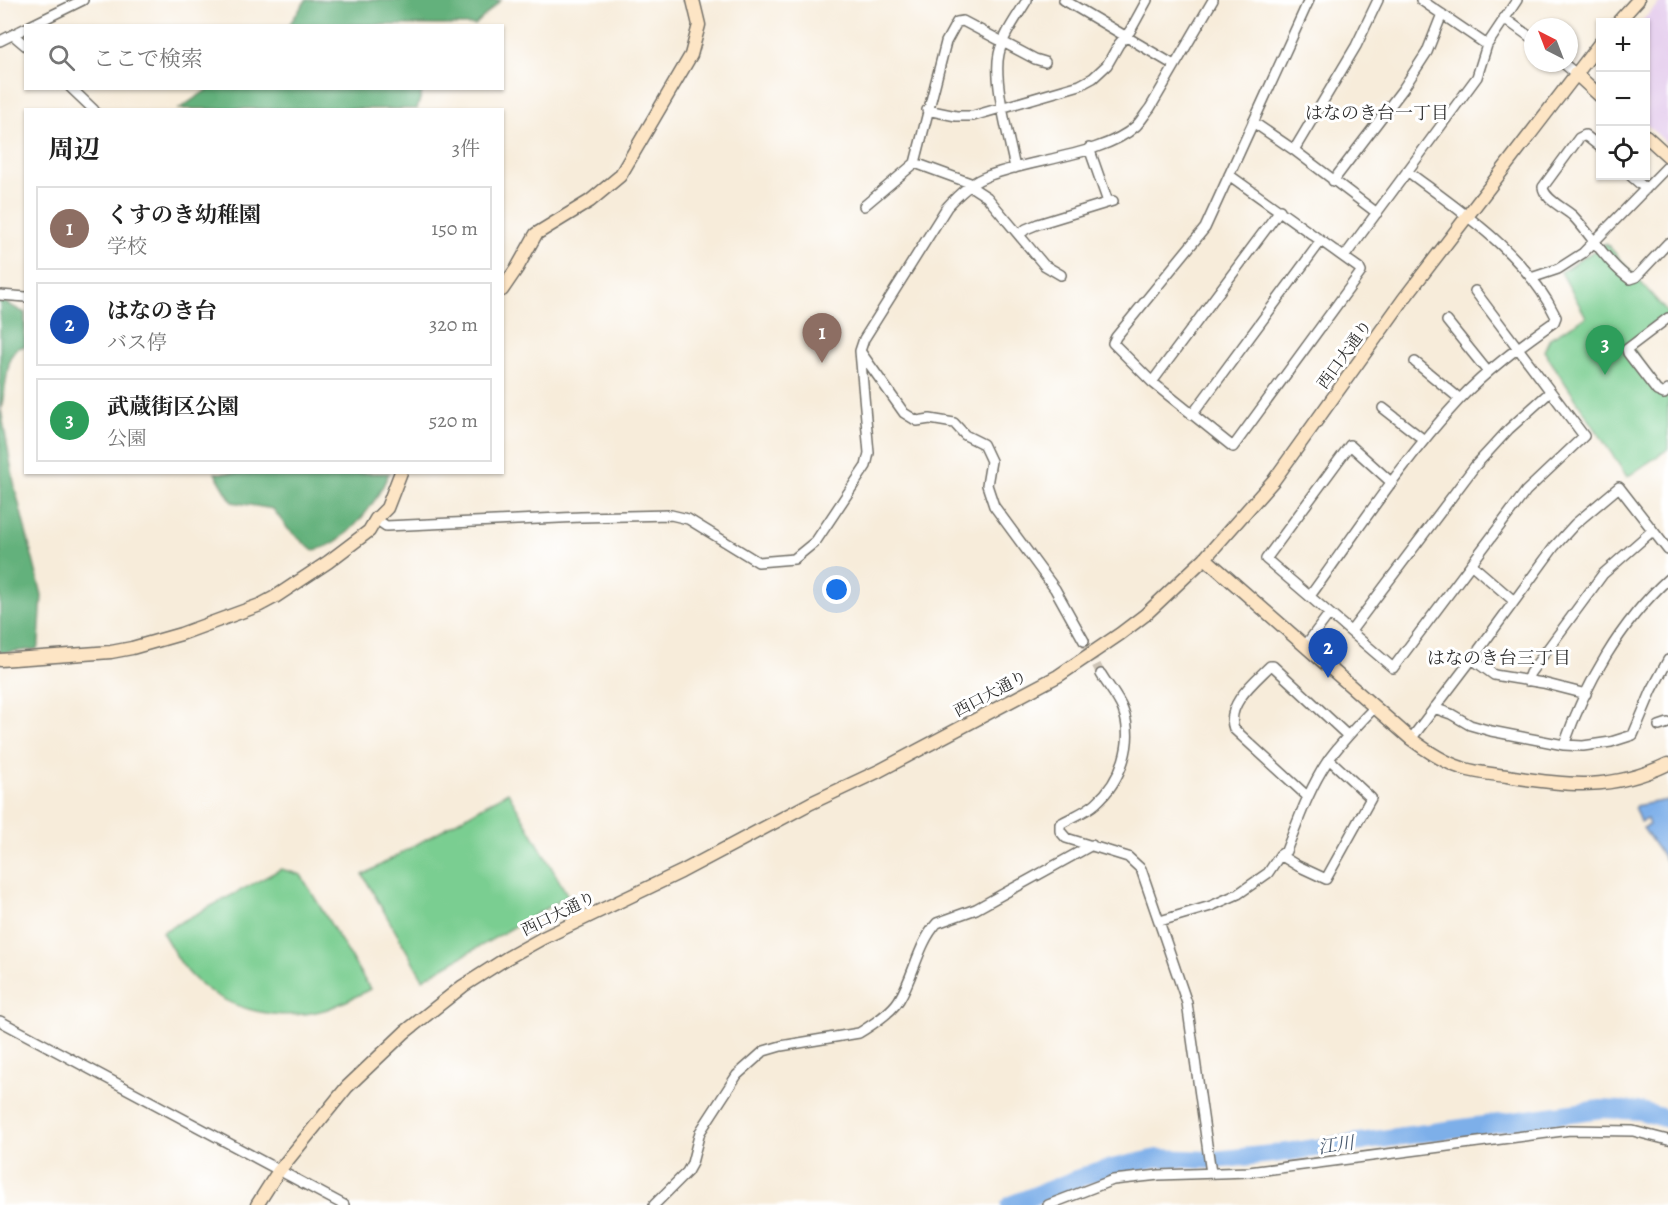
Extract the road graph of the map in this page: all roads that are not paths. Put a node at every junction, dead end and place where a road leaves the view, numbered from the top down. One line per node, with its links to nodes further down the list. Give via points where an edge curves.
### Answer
1 (83, 0): 15 (street)
2 (693, 0): 59 (street, via 699,25 691,55 620,176 590,201 536,234)
3 (1027, 0): 21 (street)
4 (1064, 0): 19 (street)
5 (1147, 0): 19 (street)
6 (1213, 0): 26 (street)
7 (1309, 0): 33 (street)
8 (1378, 0): 37 (street, via 1356,46)
9 (1421, 0): 12 (street)
10 (1517, 0): 13 (street)
11 (1638, 0): 14 (street)
12 (1442, 14): 23 (street); 45 (street, via 1427,52)
13 (1504, 18): 17 (street); 23 (street)
14 (1622, 18)
15 (34, 24)
16 (24, 29): 18 (street)
17 (1524, 32)
18 (13, 35): 20 (street); 22 (street)
19 (1127, 36): 26 (street); 30 (street, via 1107,65 1087,82)
20 (0, 41)
21 (1003, 41): 25 (street); 30 (street, via 997,70); 32 (street, via 963,21 957,22 946,42)
22 (24, 44)
23 (1487, 45): 42 (street, via 1477,77)
24 (1596, 48): 27 (street, 西口大通り)
25 (1045, 62)
26 (1174, 65): 36 (street, via 1138,124 1117,138)
27 (1575, 73): 29 (street); 51 (street, 西口大通り)
28 (73, 90): 31 (street)
29 (1596, 92)
30 (1003, 107): 32 (street, via 964,117); 41 (street)
31 (92, 108)
32 (927, 110): 39 (street)
33 (1253, 122): 37 (street); 43 (street)
34 (1650, 140): 38 (street)
35 (1596, 143): 53 (street, via 1585,135 1580,138 1543,188)
36 (1089, 148): 41 (street); 52 (street, via 1111,201 1038,224)
37 (1294, 150): 45 (street)
38 (1668, 156)
39 (915, 163): 46 (street, via 967,181); 48 (street)
40 (1668, 166): 47 (street)
41 (1015, 168): 46 (street, via 984,177)
42 (1407, 171): 50 (street); 51 (street)
43 (1229, 175): 49 (street); 69 (street, via 1205,228 1113,343)
44 (1636, 180): 47 (street)
45 (1334, 181): 50 (street)
46 (970, 186): 52 (street, via 987,197); 66 (street, via 947,207)
47 (1646, 189): 53 (street)
48 (864, 206)
49 (1280, 210): 54 (street); 69 (street)
50 (1377, 213): 56 (street)
51 (1467, 216): 58 (street); 81 (street, 西口大通り, via 1274,480)
52 (1019, 235): 57 (street, via 1044,265)
53 (1593, 240): 55 (street, via 1630,279); 58 (street, via 1583,253 1558,269)
54 (1321, 241): 56 (street); 74 (street)
55 (1668, 243)
56 (1344, 257): 74 (street, via 1361,272 1233,447)
57 (1061, 275)
58 (1532, 278): 65 (street, via 1556,317)
59 (504, 287)
60 (1475, 291): 65 (street)
61 (0, 295): 62 (street)
62 (24, 297)
63 (1668, 318): 70 (street, via 1627,349 1657,391)
64 (1448, 321): 68 (street)
65 (1517, 348): 68 (street); 71 (street)
66 (860, 351): 78 (street, via 869,453 866,466 816,541 794,559 758,562 688,519 671,515 386,526); 88 (street, via 904,413 917,421 954,423 965,435 983,444 991,461 987,485 994,506 1055,588)
67 (1415, 362): 72 (street)
68 (1488, 372): 72 (street)
69 (1152, 382): 74 (street)
70 (1668, 390)
71 (1550, 392): 82 (street, via 1584,436 1526,491); 87 (street, via 1474,466)
72 (1460, 399): 75 (street)
73 (1383, 408): 75 (street)
74 (1192, 415)
75 (1424, 440): 77 (street)
76 (400, 474): 78 (street, via 387,508)
77 (1392, 483): 84 (street); 84 (street, via 1350,445 1266,558)
78 (376, 519): 91 (street, via 369,531 328,562 248,610 132,648)
79 (1652, 531): 80 (street); 85 (street, via 1619,487 1575,524); 94 (street, via 1603,574)
80 (1668, 550)
81 (1205, 558): 89 (street); 109 (street, 西口大通り, via 1145,615 1058,676 681,872 543,938 463,986 371,1062)
82 (1471, 564): 85 (street); 87 (street, via 1393,668)
83 (1668, 579): 95 (street, via 1617,640)
84 (1310, 596): 86 (street)
85 (1514, 601): 90 (street)
86 (1329, 614): 87 (street); 89 (street)
87 (1351, 631)
88 (1084, 641)
89 (1305, 646): 96 (street)
90 (1472, 659): 94 (street, via 1494,675); 97 (street)
91 (0, 660)
92 (1668, 660): 100 (street, via 1633,735 1583,746)
93 (1101, 674): 104 (street, via 1124,712 1126,754 1118,774 1096,803 1060,824 1066,838)
94 (1527, 681): 95 (street)
95 (1586, 694): 100 (street)
96 (1374, 708): 98 (street); 99 (street)
97 (1434, 708): 99 (street); 100 (street, via 1491,731)
98 (1348, 736): 101 (street); 103 (street, via 1273,666 1246,690 1233,713 1234,729)
99 (1411, 739): 102 (street, via 1464,769 1557,784 1593,785 1624,780)
100 (1564, 745)
101 (1329, 759): 103 (street); 105 (street, via 1371,798 1326,879)
102 (1668, 764)
103 (1308, 797): 105 (street, via 1286,852)
104 (1092, 845): 106 (street, via 1128,857 1141,869); 113 (street, via 976,909 937,922 898,1001 870,1027 859,1033 764,1051 737,1075 700,1132 687,1172)
105 (1280, 855): 106 (street, via 1268,873 1238,894)
106 (1160, 921): 110 (street, via 1187,1003)
107 (0, 1021): 109 (street)
108 (1668, 1140): 110 (street, via 1633,1131 1570,1130 1260,1171)
109 (278, 1172): 111 (street, 西口大通り); 112 (street)
110 (1211, 1173): 114 (street, via 1113,1180)
111 (256, 1205)
112 (344, 1205)
113 (654, 1205)
114 (1048, 1205)

